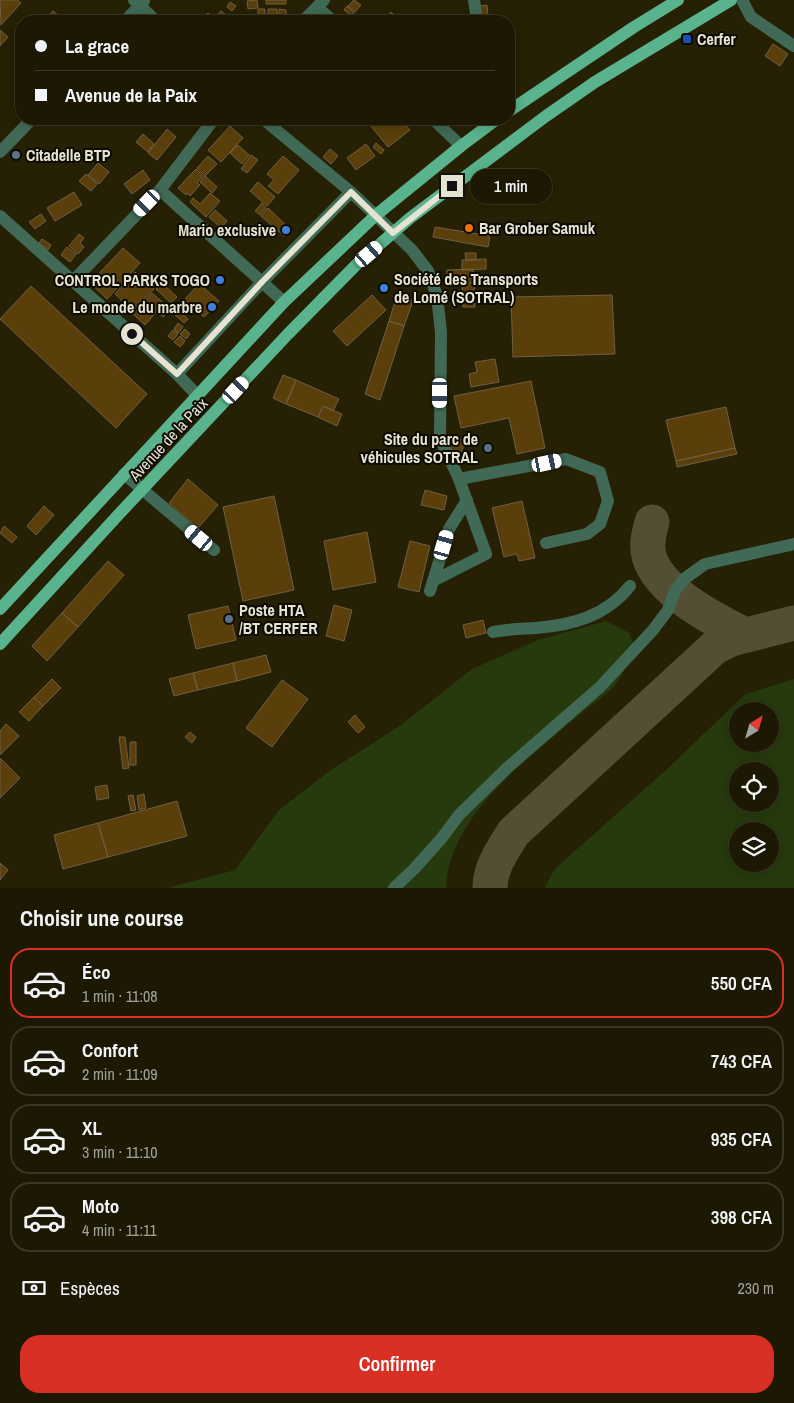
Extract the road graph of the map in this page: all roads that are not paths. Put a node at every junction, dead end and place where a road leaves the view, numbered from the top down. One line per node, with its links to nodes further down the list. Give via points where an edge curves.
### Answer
1 (474, 0): 11 (street)
2 (678, 0): 13 (main road)
3 (731, 0): 25 (main road, Avenue de la Paix, via 595,82 479,165)
4 (742, 0): 12 (street, via 751,17)
5 (140, 2): 7 (street); 8 (street)
6 (321, 3): 9 (street); 10 (street)
7 (130, 15)
8 (151, 15)
9 (309, 15)
10 (328, 15)
11 (476, 15)
12 (794, 46)
13 (515, 107)
14 (26, 125): 20 (street)
15 (209, 125): 21 (street)
16 (270, 125): 22 (street)
17 (439, 125): 19 (street)
18 (488, 125): 19 (main road)
19 (461, 146): 24 (main road)
20 (0, 152)
21 (160, 190): 26 (street); 27 (street)
22 (351, 192): 24 (street); 27 (street)
23 (0, 216): 26 (street)
24 (376, 216): 25 (street); 28 (main road)
25 (393, 233): 32 (street, via 428,271 437,296 442,332 440,438); 33 (main road, Avenue de la Paix, via 325,296)
26 (73, 280): 29 (street)
27 (262, 282): 28 (street); 29 (street)
28 (284, 302): 30 (main road)
29 (177, 374): 30 (street)
30 (197, 395): 31 (main road)
31 (124, 474): 33 (street); 39 (main road)
32 (459, 479): 34 (street); 35 (street, via 566,459 600,472 608,500 600,524 587,534)
33 (142, 490): 37 (street); 41 (main road, Avenue de la Paix)
34 (467, 500): 34 (street, via 449,529 432,586 486,554)
35 (546, 543)
36 (794, 544): 42 (street, via 725,558 693,571 675,591 668,610 653,630 606,680 466,808)
37 (214, 550)
38 (630, 586): 40 (street, via 618,600 589,616 551,626)
39 (0, 610)
40 (493, 632)
41 (0, 644)
42 (394, 888)

